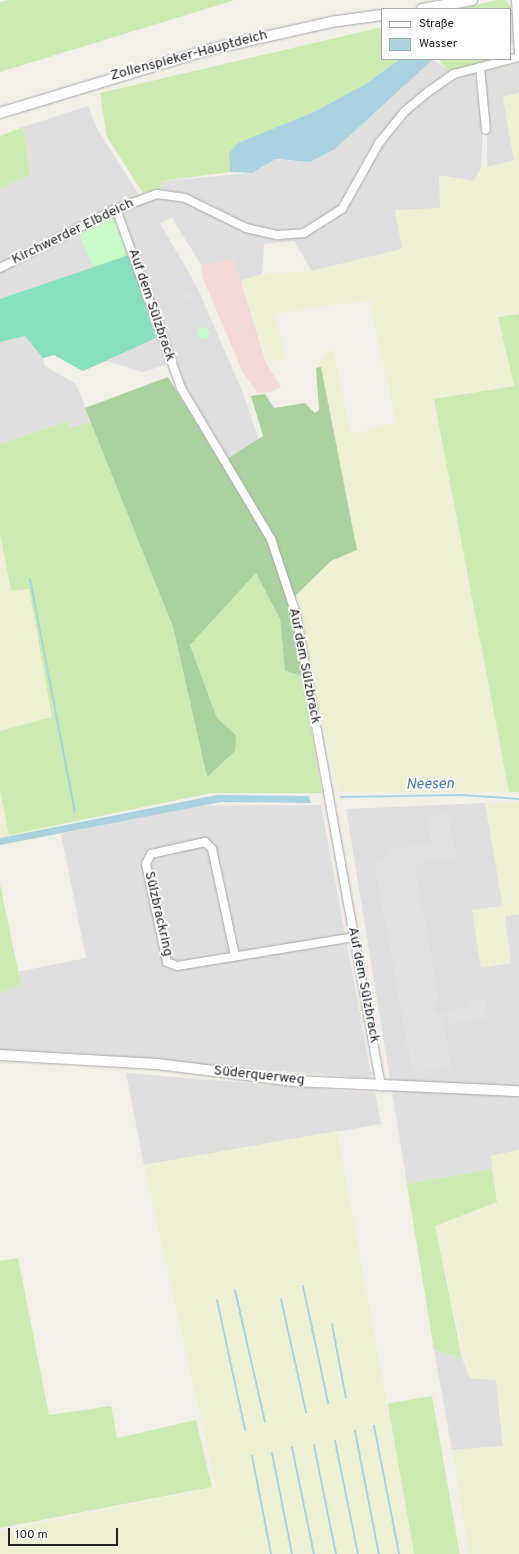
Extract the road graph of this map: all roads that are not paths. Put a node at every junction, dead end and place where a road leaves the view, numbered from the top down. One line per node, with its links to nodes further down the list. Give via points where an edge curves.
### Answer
1 (472, 0): 3 (street)
2 (516, 0): 5 (street)
3 (428, 8)
4 (381, 15): 8 (street, Zollenspieker-Hauptdeich, via 332,22 207,50 96,81)
5 (519, 53)
6 (507, 60): 7 (street, Kirchwerder Elbdeich)
7 (480, 67): 9 (street); 10 (street, Kirchwerder Elbdeich, via 454,74 404,112 379,144 342,209 304,233 277,236 246,228 185,198 164,194)
8 (0, 113)
9 (486, 130)
10 (116, 208): 11 (street, Kirchwerder Elbdeich); 12 (street, Auf dem Sülzbrack, via 181,388 271,539 296,614)
11 (0, 268)
12 (354, 937): 13 (street, Sülzbrackring); 15 (street, Auf dem Sülzbrack)
13 (235, 956): 13 (street, Sülzbrackring, via 177,966 167,962 146,864 151,854 205,842 212,849)
14 (0, 1056): 15 (street, Süderquerweg, via 157,1064 294,1081)
15 (381, 1086): 16 (street, Süderquerweg)
16 (519, 1091)

